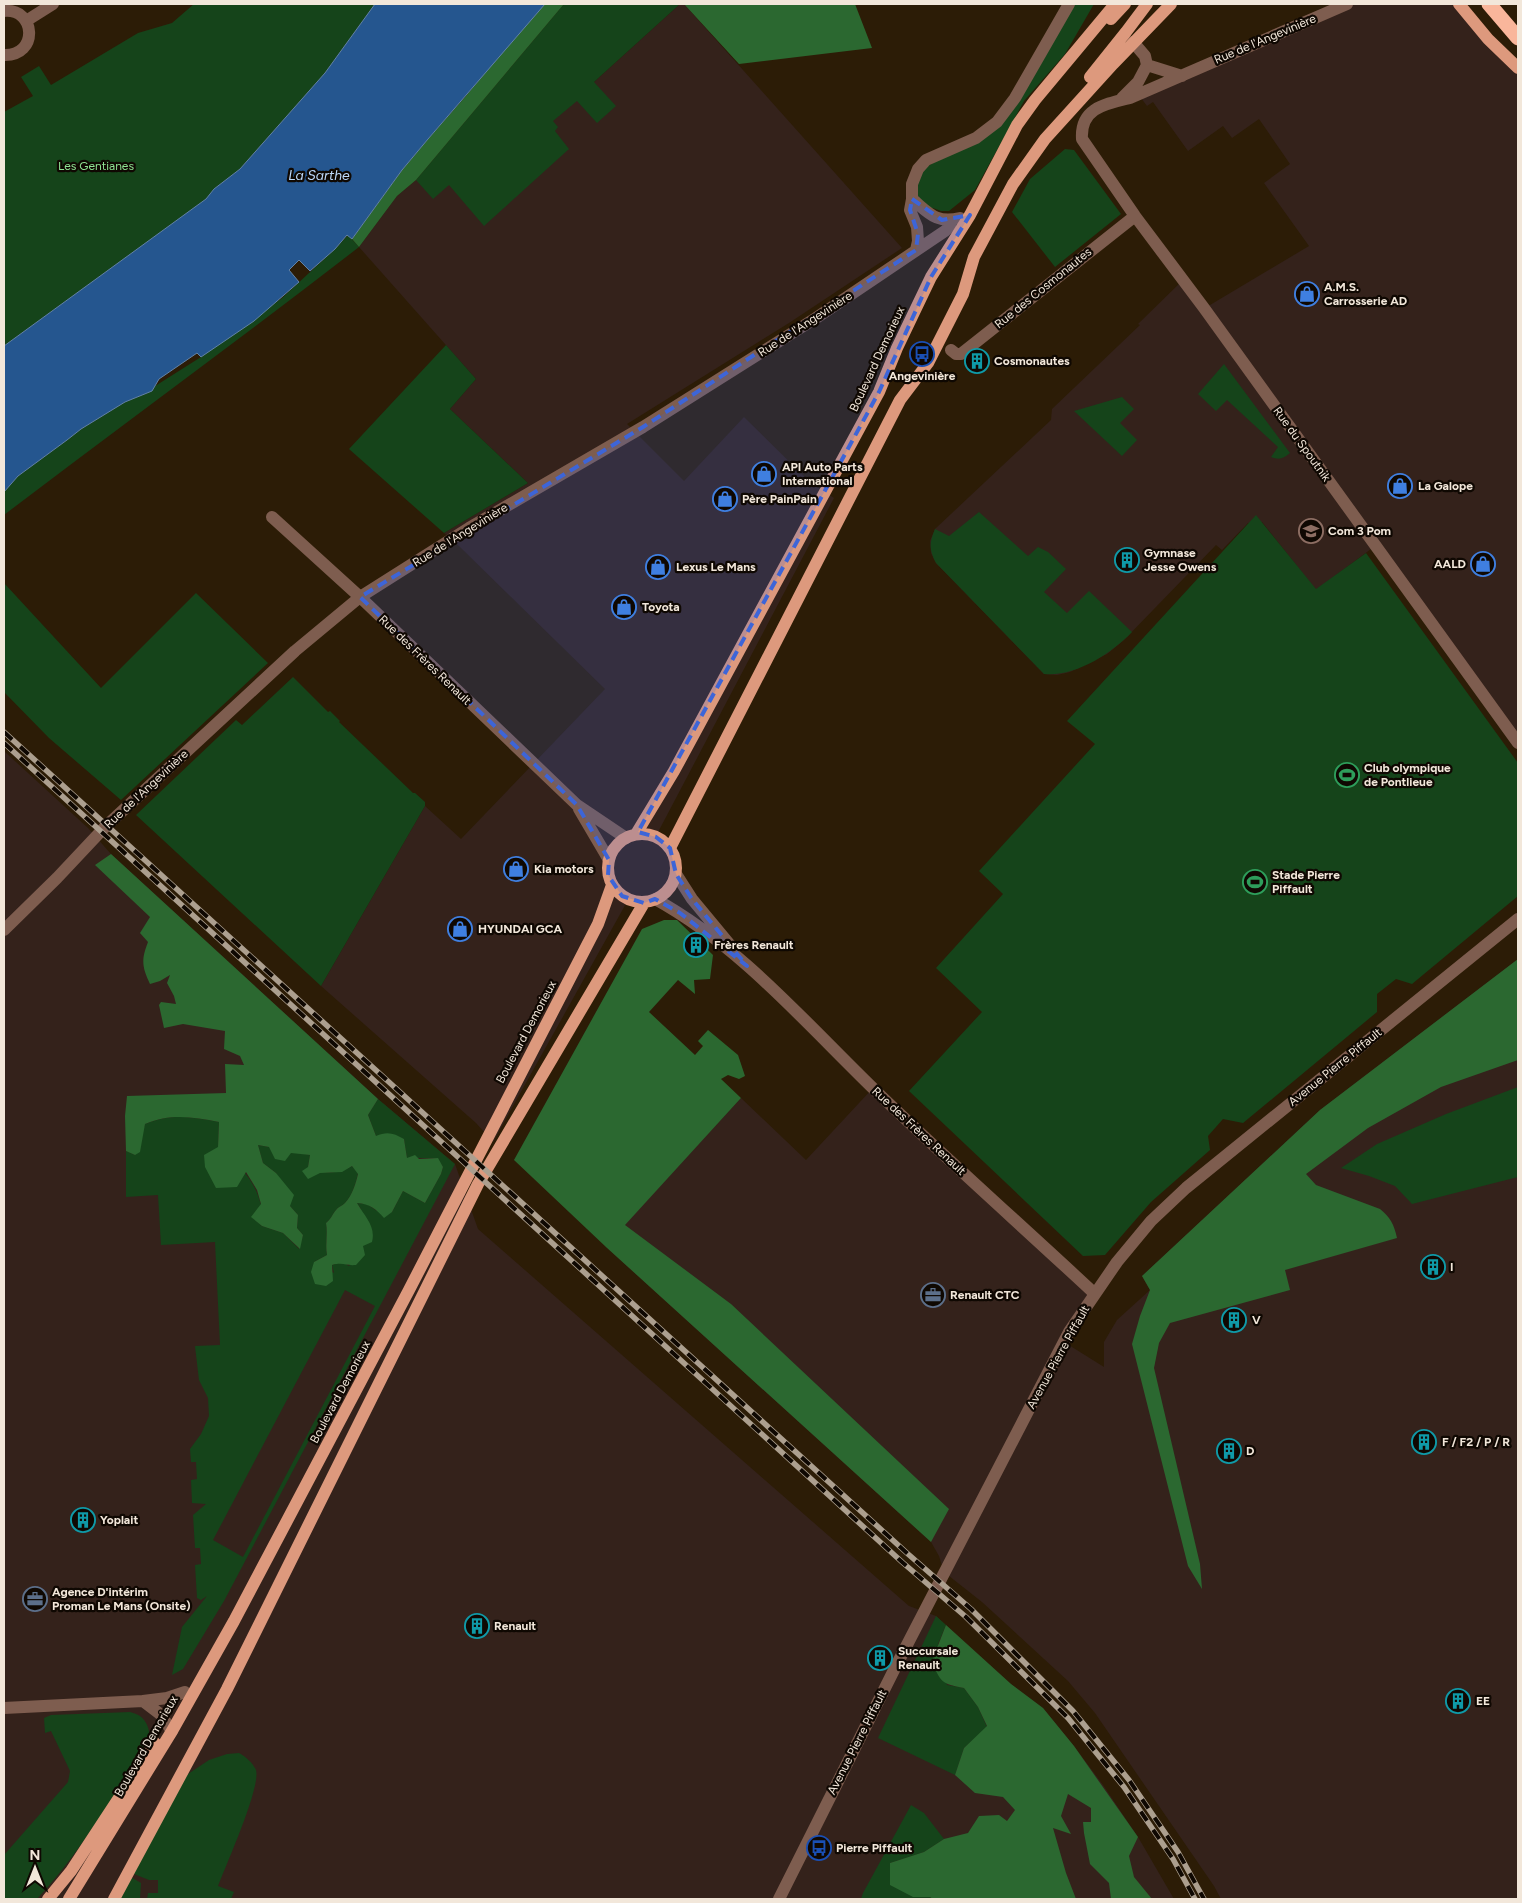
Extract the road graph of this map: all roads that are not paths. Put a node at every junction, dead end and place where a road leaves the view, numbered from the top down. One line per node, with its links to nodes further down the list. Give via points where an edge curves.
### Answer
1 (53, 4): 11 (street)
2 (1069, 4): 21 (street, via 1007,112 976,138 934,155 922,164 914,175)
3 (1115, 4): 15 (main road)
4 (1126, 4): 15 (main road)
5 (1147, 4): 12 (main road)
6 (1347, 4): 18 (street, Rue de l'Angevinière)
7 (1459, 4): 17 (main road)
8 (1489, 4): 13 (highway)
9 (1169, 6): 12 (main road)
10 (4, 11): 11 (street, via 15,12)
11 (26, 21): 14 (street, via 28,42 18,53)
12 (1130, 37): 16 (street, via 1145,56); 32 (main road, via 1045,139 1013,184 974,257 963,294 928,363 900,400)
13 (1518, 38)
14 (4, 55)
15 (1068, 61): 22 (main road, Boulevard Demorieux, via 1024,114)
16 (1147, 65): 18 (street); 19 (street, Rue de l'Angevinière, via 1138,82)
17 (1518, 68)
18 (1182, 76): 19 (street, Rue de l'Angevinière)
19 (1118, 100): 20 (street, Rue de l'Angevinière, via 1099,106 1088,115 1081,132)
20 (1084, 145): 23 (street, Rue du Spoutnik)
21 (912, 199): 24 (street, via 930,215); 25 (street, via 910,210 918,234)
22 (970, 215): 24 (street, Rue de l'Angevinière); 31 (main road, Boulevard Demorieux, via 932,277 879,392 674,771)
23 (1134, 216): 26 (street, Rue des Cosmonautes, via 961,354); 29 (street, Rue du Spoutnik)
24 (952, 220): 25 (street, Rue de l'Angevinière, via 950,226)
25 (916, 250): 28 (street, Rue de l'Angevinière, via 816,318 643,427 469,528)
26 (951, 350)
27 (272, 517): 28 (street, Rue des Frères Renault)
28 (360, 598): 30 (street, Rue des Frères Renault); 38 (street, Rue de l'Angevinière, via 295,651 104,828)
29 (1518, 743)
30 (577, 805): 31 (street, Rue des Frères Renault); 33 (street, Rue des Frères Renault)
31 (631, 836): 32 (main road, via 656,837); 33 (main road, via 617,844)
32 (670, 848): 34 (main road, via 676,860)
33 (609, 860): 35 (main road, via 608,875)
34 (676, 874): 36 (main road, via 669,892); 39 (street, Rue des Frères Renault, via 692,899)
35 (612, 885): 36 (main road, via 628,900); 41 (main road, Boulevard Demorieux, via 598,924)
36 (650, 901): 39 (street, Rue des Frères Renault, via 680,913); 48 (main road, via 478,1184 227,1689)
37 (1518, 919): 40 (street, Avenue Pierre Piffault, via 1186,1188 1151,1221)
38 (4, 930)
39 (747, 966): 40 (street, Rue des Frères Renault, via 880,1095)
40 (1094, 1293): 49 (street, Avenue Pierre Piffault, via 1060,1350 894,1668)
41 (234, 1621): 42 (main road); 45 (main road, Boulevard Demorieux)
42 (185, 1692): 43 (street); 45 (main road)
43 (143, 1701): 44 (street); 45 (street)
44 (4, 1708)
45 (170, 1727): 46 (main road, via 76,1864); 47 (main road, Boulevard Demorieux)
46 (48, 1899)
47 (69, 1899)
48 (114, 1899)
49 (779, 1899)

